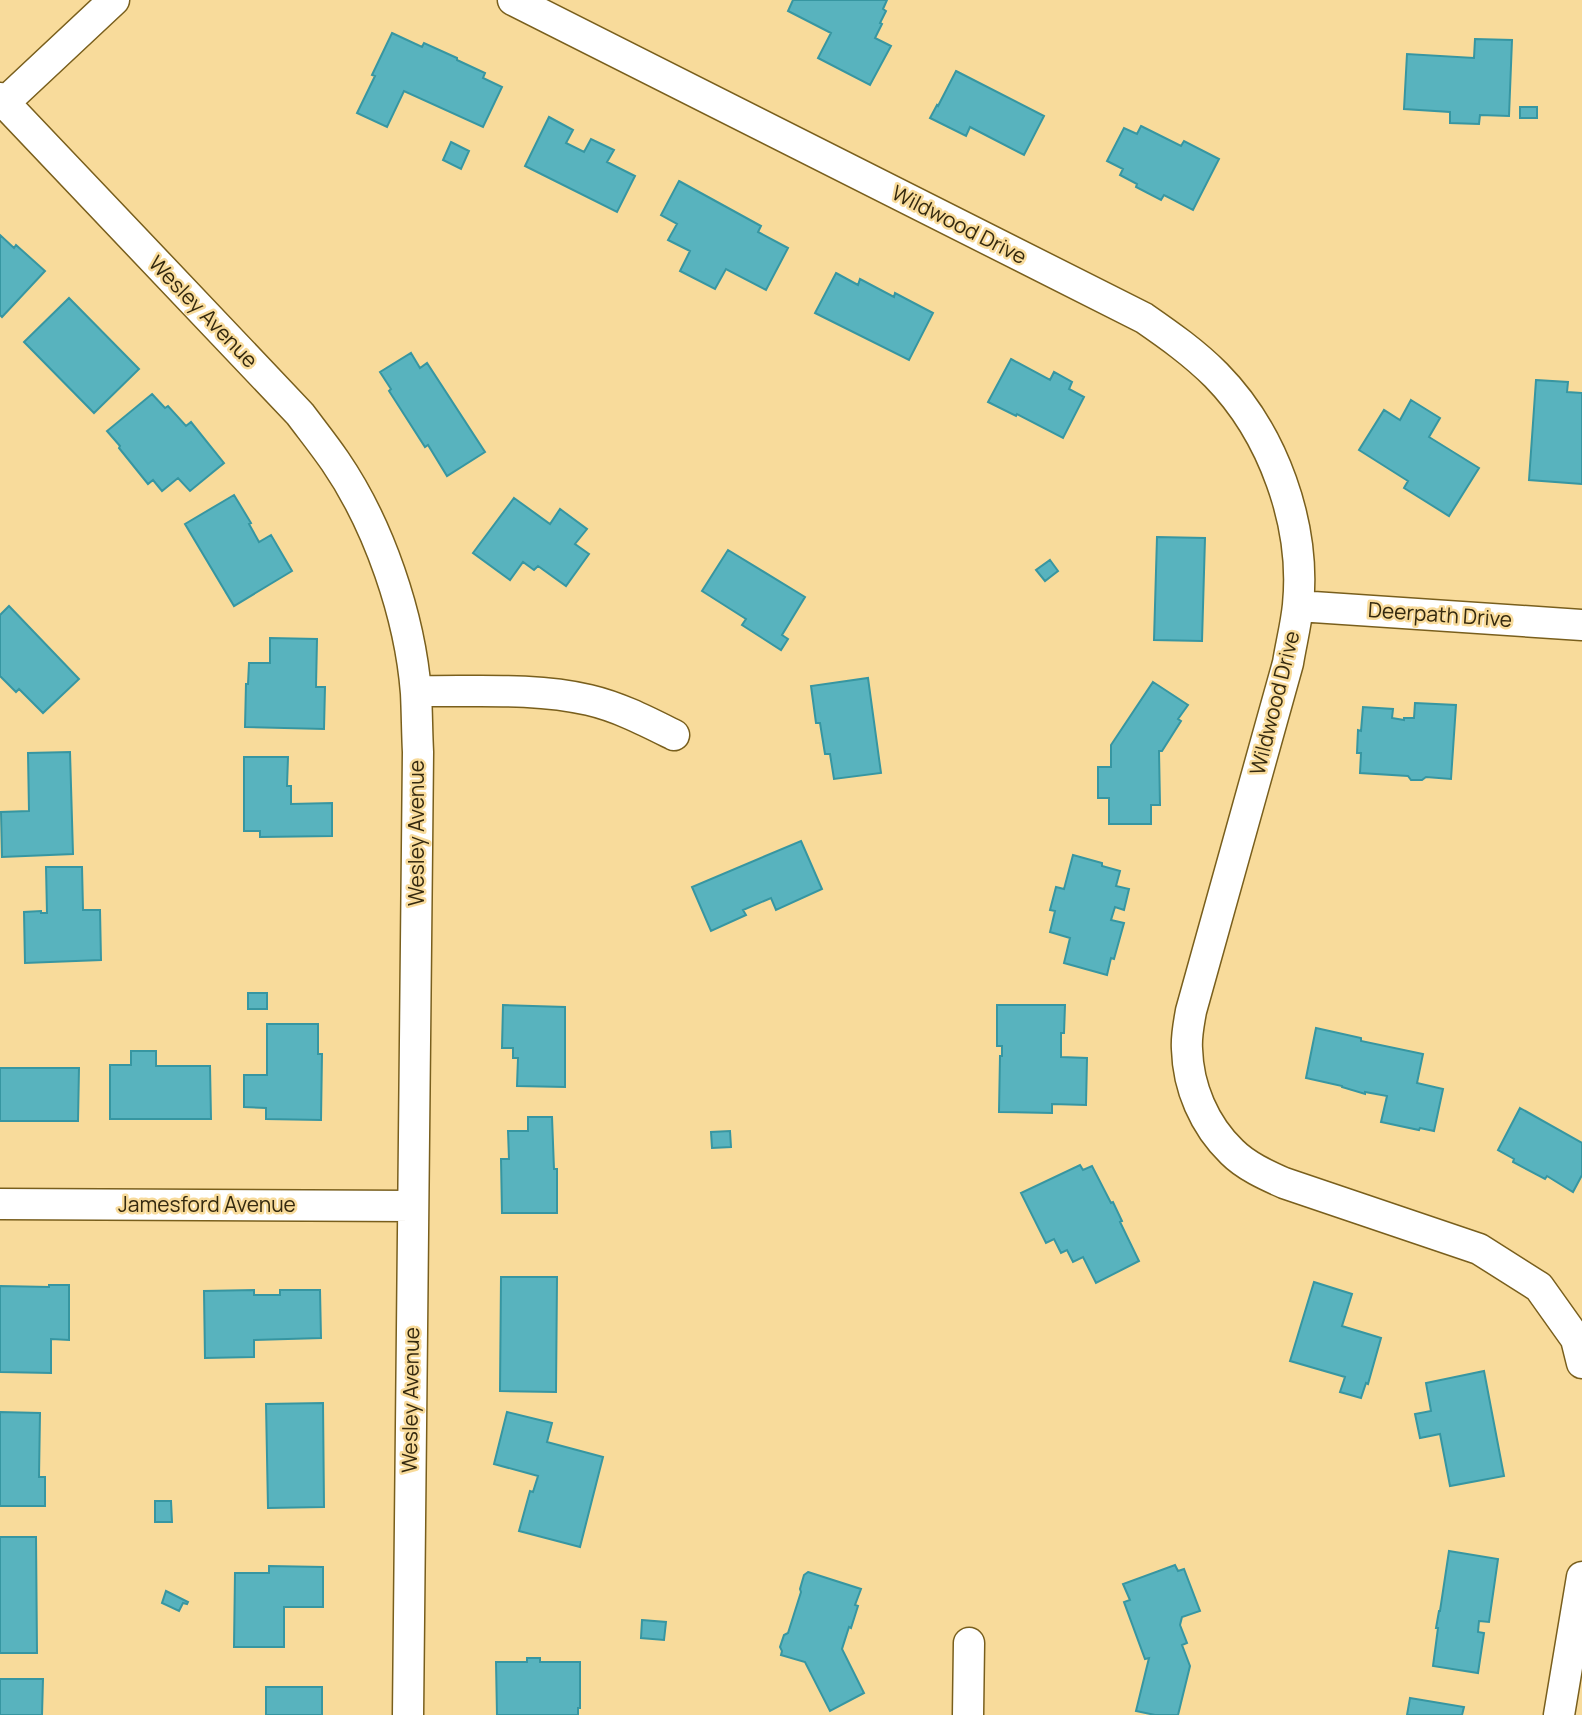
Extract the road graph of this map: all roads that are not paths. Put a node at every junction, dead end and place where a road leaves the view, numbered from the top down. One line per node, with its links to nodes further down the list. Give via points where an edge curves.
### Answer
1 (114, 0): 3 (street)
2 (513, 0): 4 (street, Wildwood Drive, via 1144,318 1183,344 1217,376 1265,443 1284,490 1295,537)
3 (2, 100): 6 (street, Wesley Avenue, via 300,414 337,463 390,572 407,631)
4 (1298, 606): 5 (street, Deerpath Drive); 10 (street, Wildwood Drive, via 1288,663 1191,1011 1186,1045 1194,1093 1211,1127 1233,1153 1261,1172 1479,1249 1539,1287 1576,1339)
5 (1582, 625)
6 (416, 691): 7 (street, via 541,692 577,698 631,714); 9 (street, Wesley Avenue)
7 (674, 735)
8 (0, 1204): 9 (street, Jamesford Avenue)
9 (413, 1206): 13 (street, Wesley Avenue)
10 (1582, 1363)
11 (1582, 1577): 15 (street)
12 (969, 1643): 14 (street)
13 (408, 1715)
14 (968, 1715)
15 (1559, 1715)

